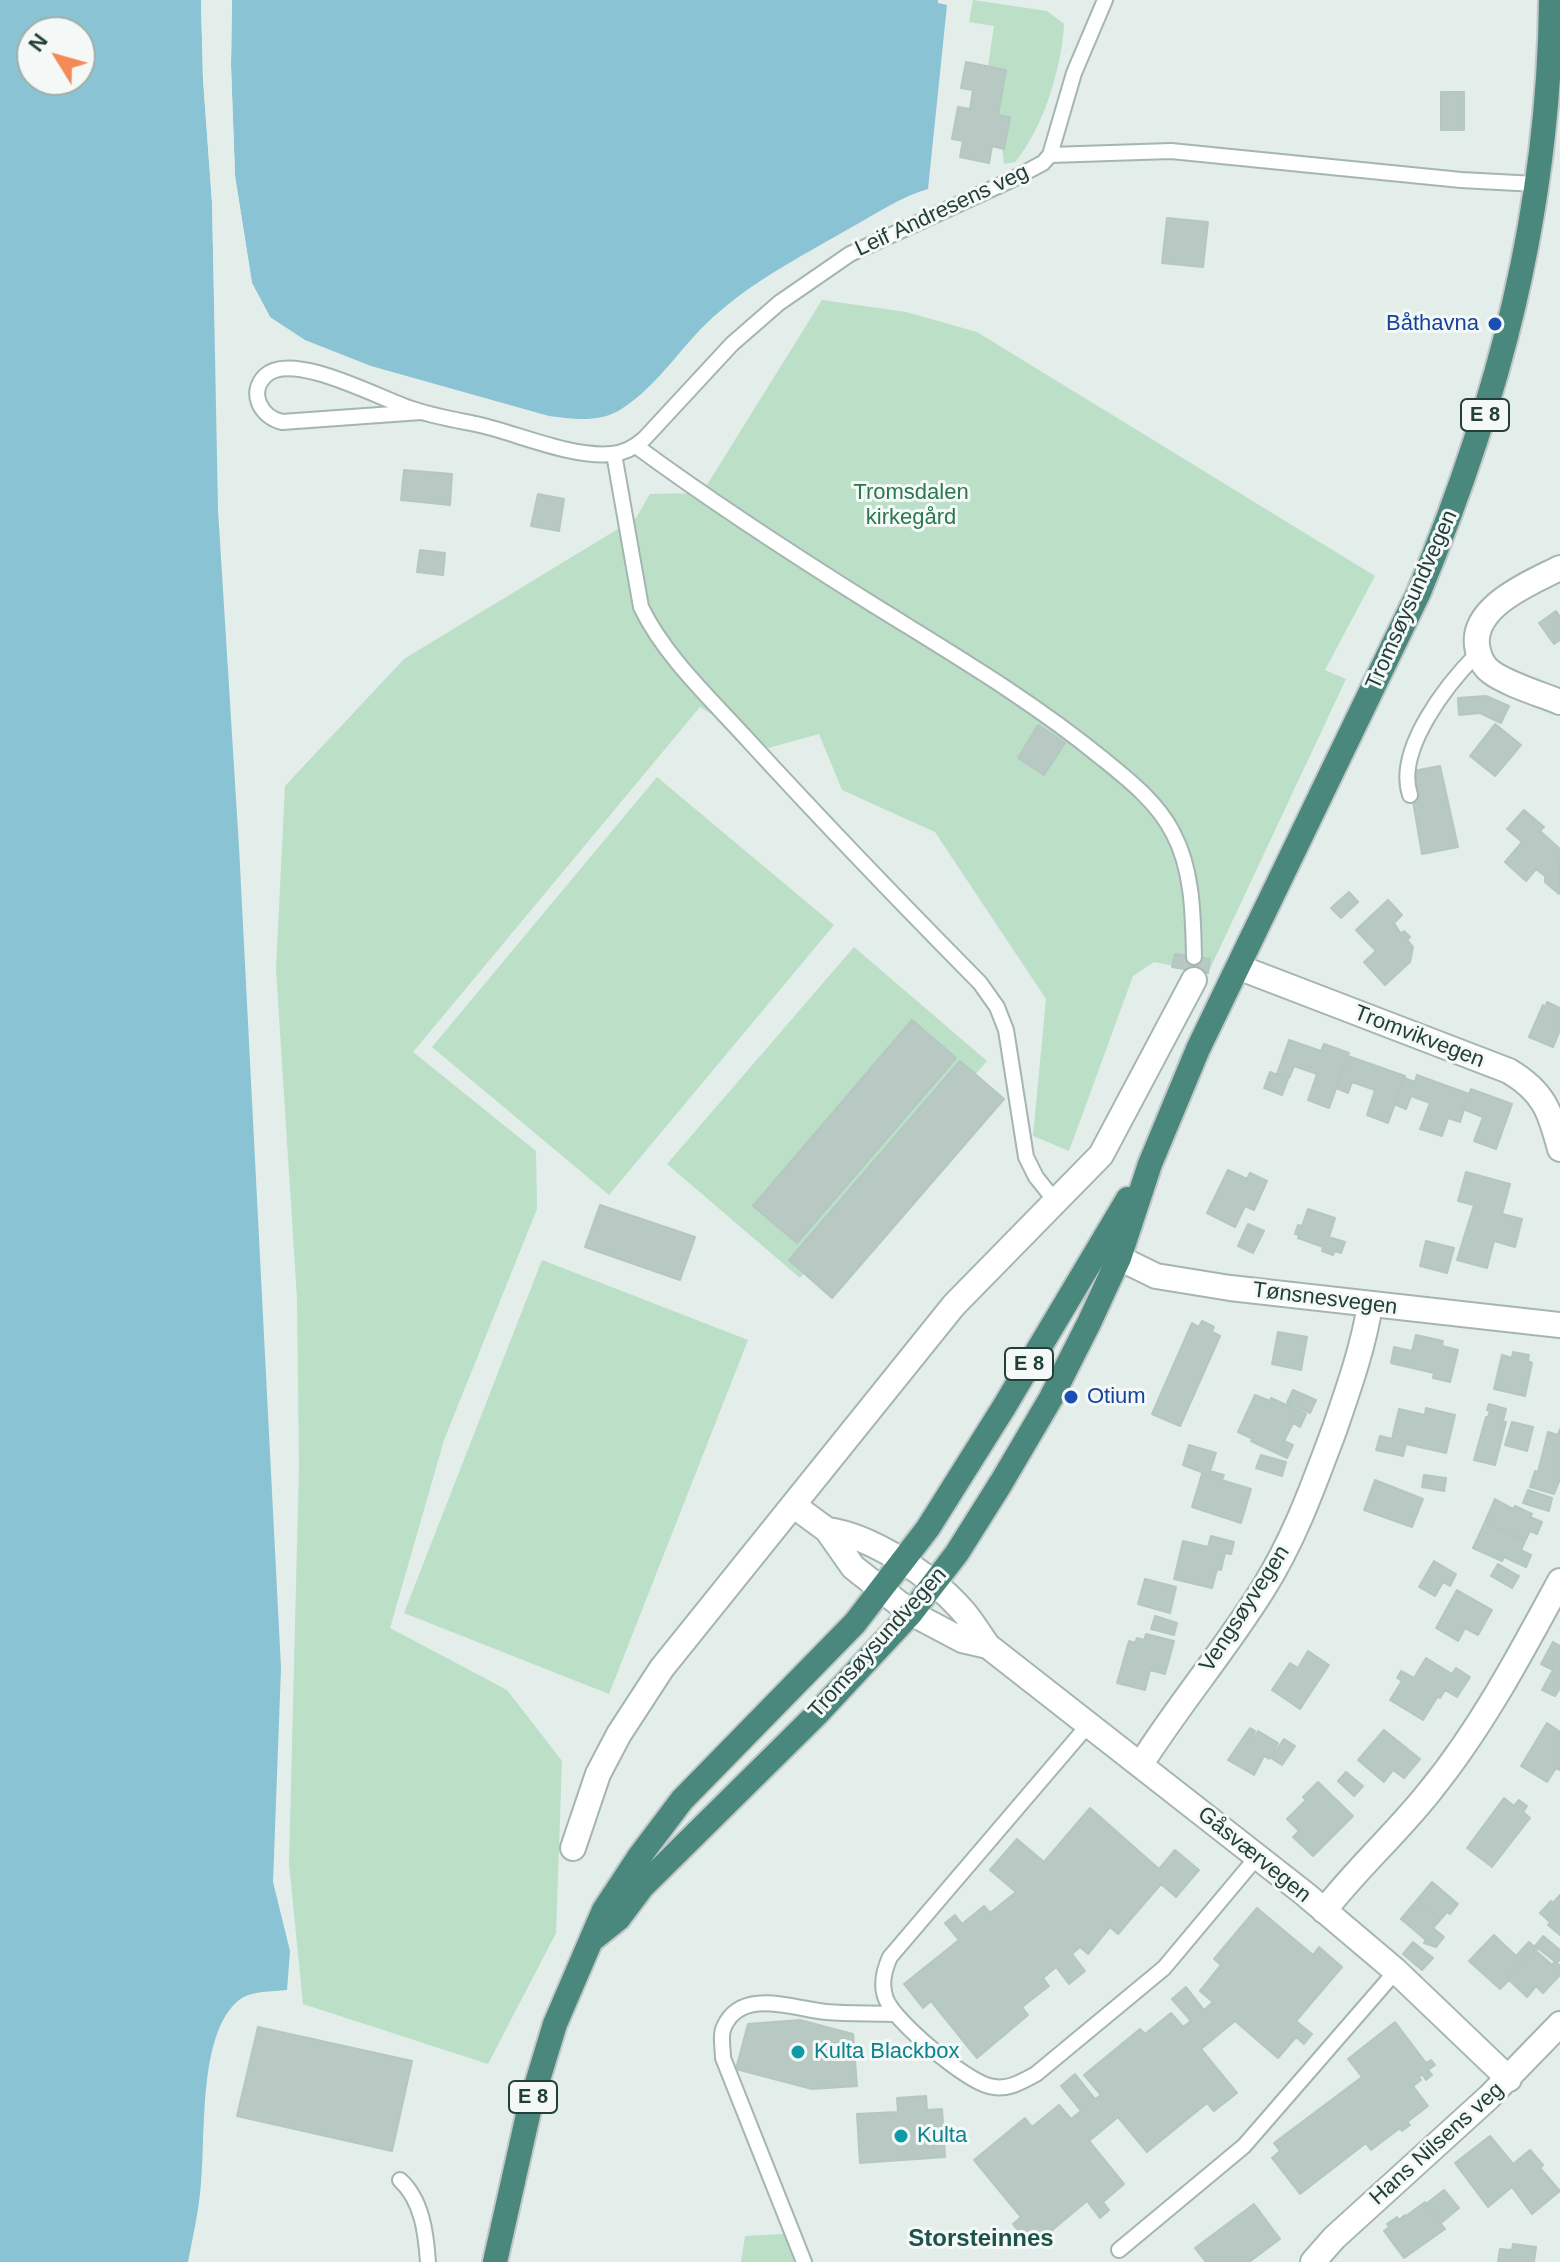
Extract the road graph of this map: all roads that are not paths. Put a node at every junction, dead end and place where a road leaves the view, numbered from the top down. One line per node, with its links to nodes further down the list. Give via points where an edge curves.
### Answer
1 (1105, 0): 3 (lane, via 1074,73)
2 (1551, 0): 4 (highway, Tromsøysundvegen / E 8)
3 (1050, 155): 4 (lane, Leif Andresens veg, via 1171,151); 6 (lane, Leif Andresens veg, via 1009,181 862,248 779,303)
4 (1536, 184): 12 (highway, Tromsøysundvegen / E 8, via 1498,374 1450,518)
5 (421, 412): 5 (lane, Leif Andresens veg, via 307,370 283,367 261,381 258,392 263,411 282,422); 7 (lane, Leif Andresens veg, via 560,447)
6 (636, 446): 7 (lane, Leif Andresens veg); 13 (lane, via 993,679 1123,775 1159,810 1174,834 1187,870)
7 (614, 454): 15 (lane, via 641,607 652,630 997,1007 1006,1030 1026,1157)
8 (1560, 568): 9 (street, via 1517,591 1486,616 1477,631)
9 (1478, 653): 10 (street, via 1493,674); 11 (lane, via 1419,735 1407,768)
10 (1560, 702)
11 (1410, 795)
12 (1238, 967): 14 (street, Tromvikvegen, via 1509,1071 1546,1103); 16 (highway, Tromsøysundvegen / E 8)
13 (1194, 969): 15 (street, via 1101,1155)
14 (1560, 1149)
15 (1056, 1202): 19 (street, via 954,1305)
16 (1107, 1255): 17 (street, Tønsnesvegen, via 1156,1276); 21 (highway, Tromsøysundvegen / E 8); 23 (highway, Tromsøysundvegen / E 8, via 1051,1398)
17 (1370, 1305): 18 (street, Tønsnesvegen); 28 (street, Vengsøyvegen, via 1360,1357 1305,1511 1264,1588)
18 (1560, 1325)
19 (793, 1505): 20 (street); 29 (street, via 641,1698 598,1774)
20 (827, 1530): 21 (street, Gåsværvegen, via 848,1533); 24 (street, Gåsværvegen, via 847,1560)
21 (902, 1562): 23 (street, Gåsværvegen); 24 (highway, Tromsøysundvegen / E 8)
22 (1560, 1581): 31 (street, via 1453,1761)
23 (934, 1585): 25 (highway, Tromsøysundvegen / E 8); 26 (street, Gåsværvegen, via 959,1607)
24 (881, 1590): 25 (street, Gåsværvegen); 32 (highway, Tromsøysundvegen / E 8, via 682,1800 621,1883)
25 (911, 1613): 26 (street, Gåsværvegen, via 962,1640); 32 (highway, Tromsøysundvegen / E 8)
26 (988, 1646): 27 (street, Gåsværvegen)
27 (1089, 1724): 28 (street, Gåsværvegen); 34 (lane, via 890,1957 883,1974 885,1997)
28 (1141, 1764): 30 (street, Gåsværvegen)
29 (573, 1848)
30 (1257, 1857): 31 (street, Gåsværvegen); 34 (lane, via 1164,1968 1036,2074 1012,2087 991,2087 970,2077)
31 (1324, 1911): 33 (street, Gåsværvegen)
32 (593, 1939): 40 (highway, Tromsøysundvegen / E 8, via 567,1993 538,2078)
33 (1396, 1971): 36 (street, Gåsværvegen); 38 (lane, via 1244,2146)
34 (895, 2014): 41 (lane, via 825,2012 772,2003 747,2006 732,2014 722,2029 723,2058)
35 (1560, 2024): 36 (street, Hans Nilsens veg)
36 (1509, 2079): 42 (street, Hans Nilsens veg)
37 (400, 2180): 39 (lane, via 410,2189 422,2219)
38 (1119, 2250)
39 (428, 2262)
40 (495, 2262)
41 (804, 2262)
42 (1313, 2262)

